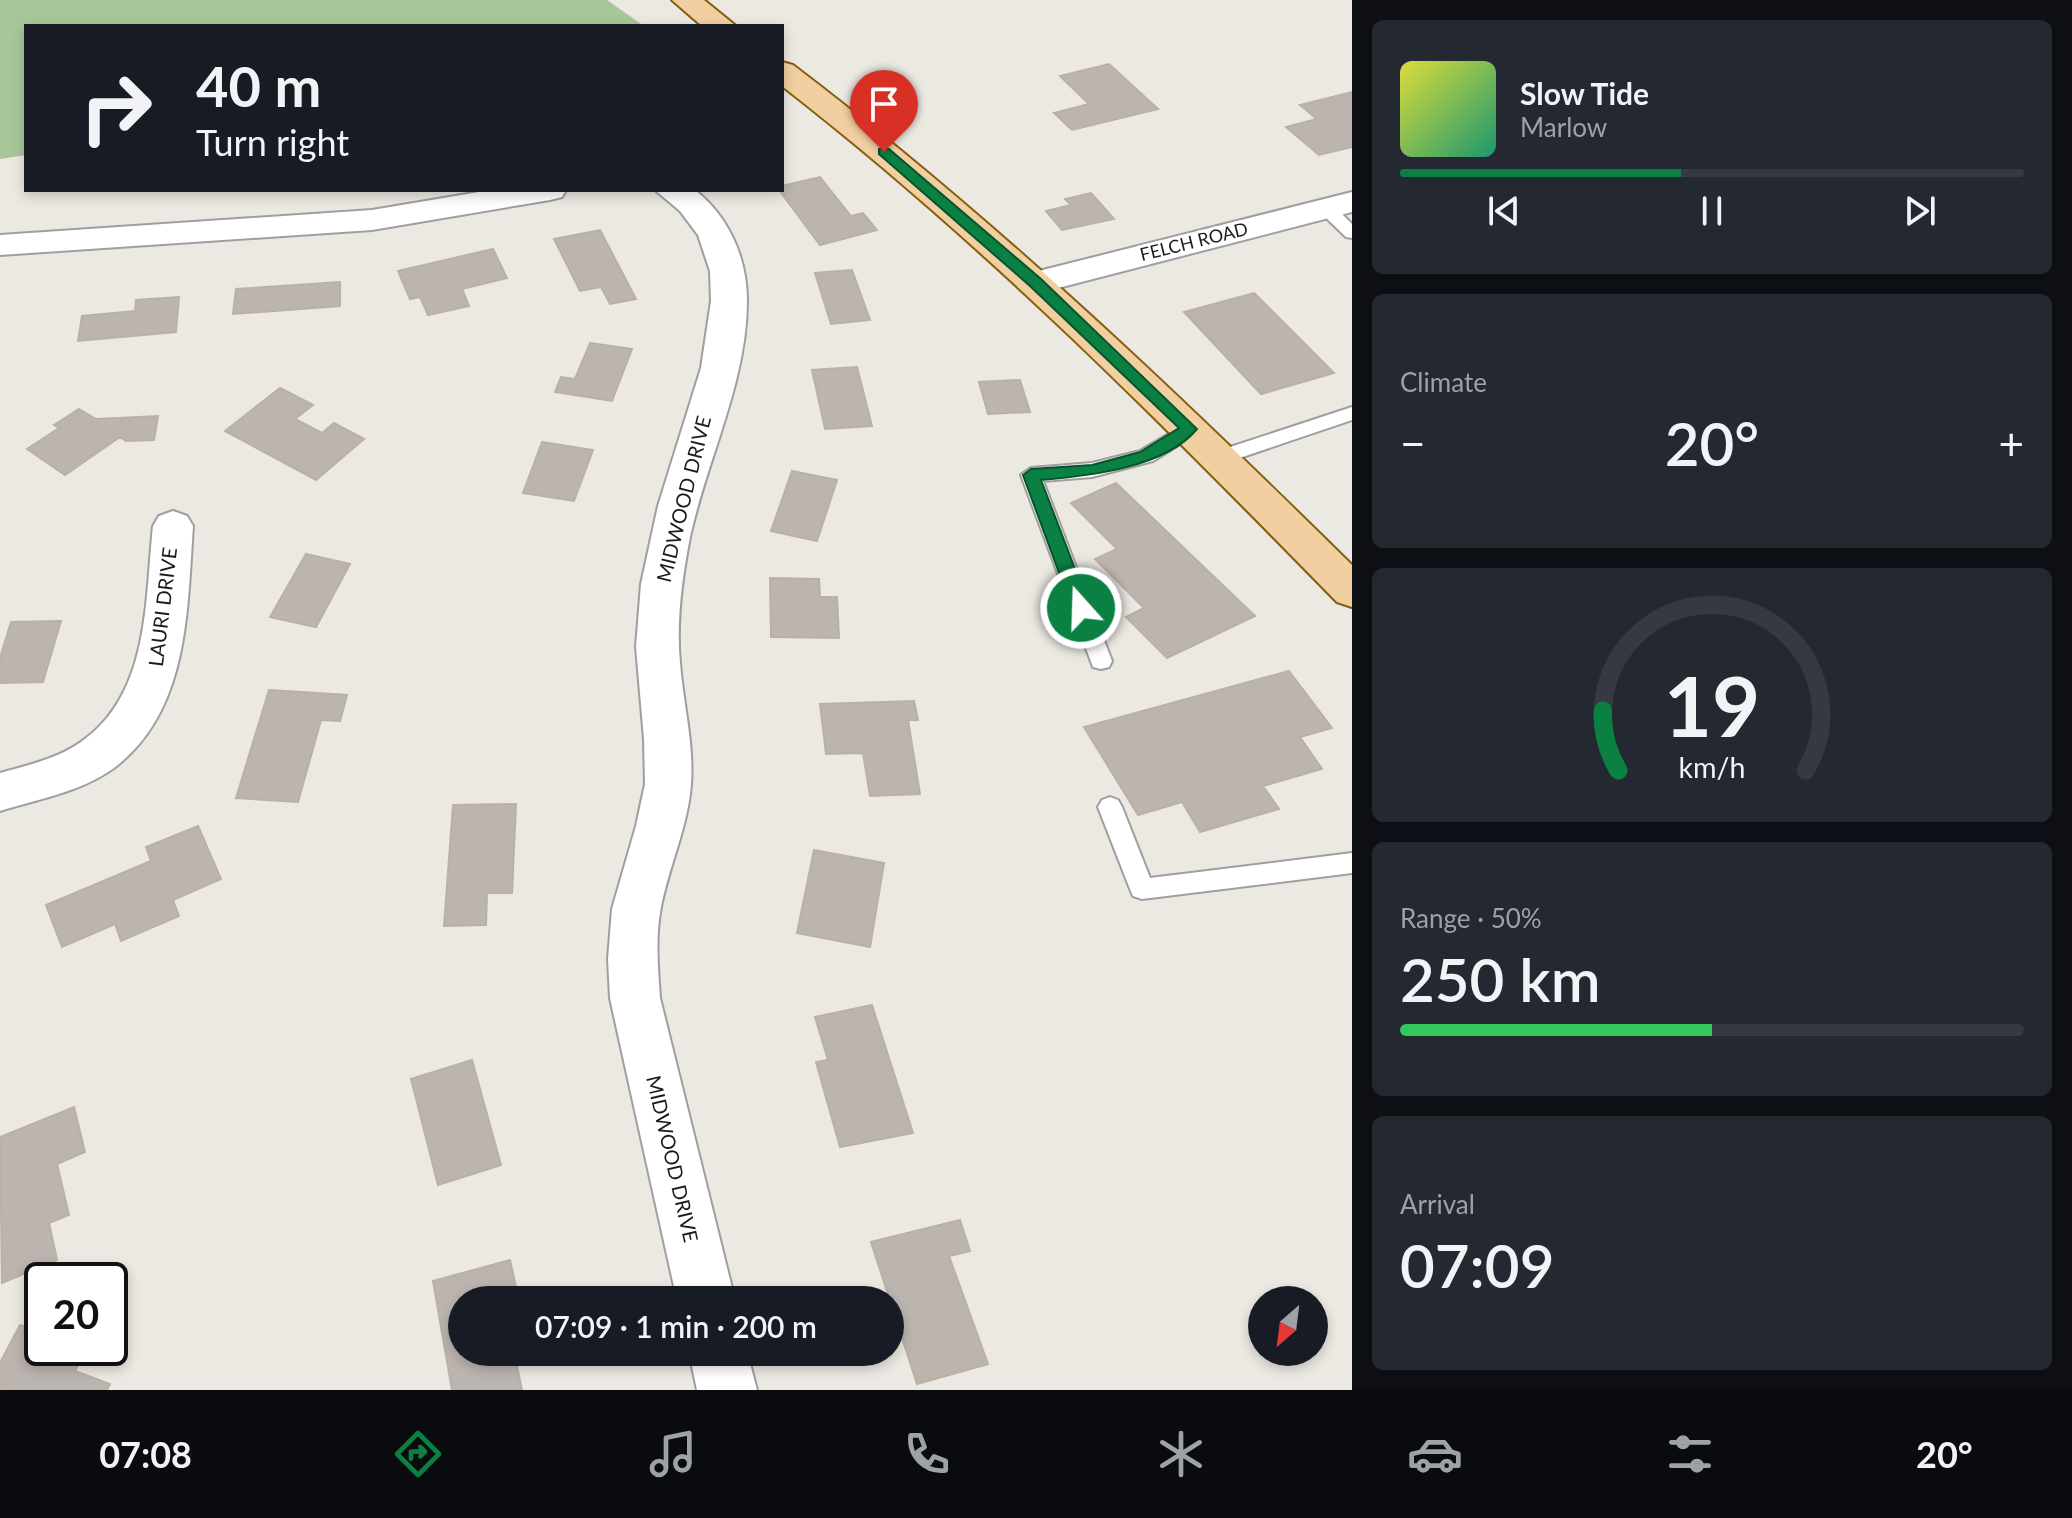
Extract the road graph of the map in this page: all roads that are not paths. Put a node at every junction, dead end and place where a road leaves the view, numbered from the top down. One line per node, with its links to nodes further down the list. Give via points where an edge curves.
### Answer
1 (686, 0): 2 (main road)
2 (718, 24)
3 (784, 73): 9 (main road, via 896,161)
4 (538, 192): 8 (street, via 372,220)
5 (674, 192): 19 (street, MIDWOOD DRIVE, via 696,205 720,248 727,271 727,326 661,591 658,659 669,780 638,898 631,947 635,998)
6 (1339, 205): 7 (lane); 9 (street, FELCH ROAD)
7 (1352, 233)
8 (0, 245)
9 (1035, 283): 11 (main road)
10 (1352, 413): 12 (lane)
11 (1189, 429): 12 (main road); 15 (lane, via 1146,456 1092,470 1031,475)
12 (1219, 458): 14 (main road)
13 (173, 526): 16 (street, LAURI DRIVE, via 158,666 140,712 120,737 92,758 60,775)
14 (1352, 591)
15 (1101, 661)
16 (0, 792)
17 (1110, 807): 18 (lane, via 1142,889)
18 (1352, 863)
19 (703, 1286)
20 (721, 1366): 21 (street)
21 (727, 1390)

